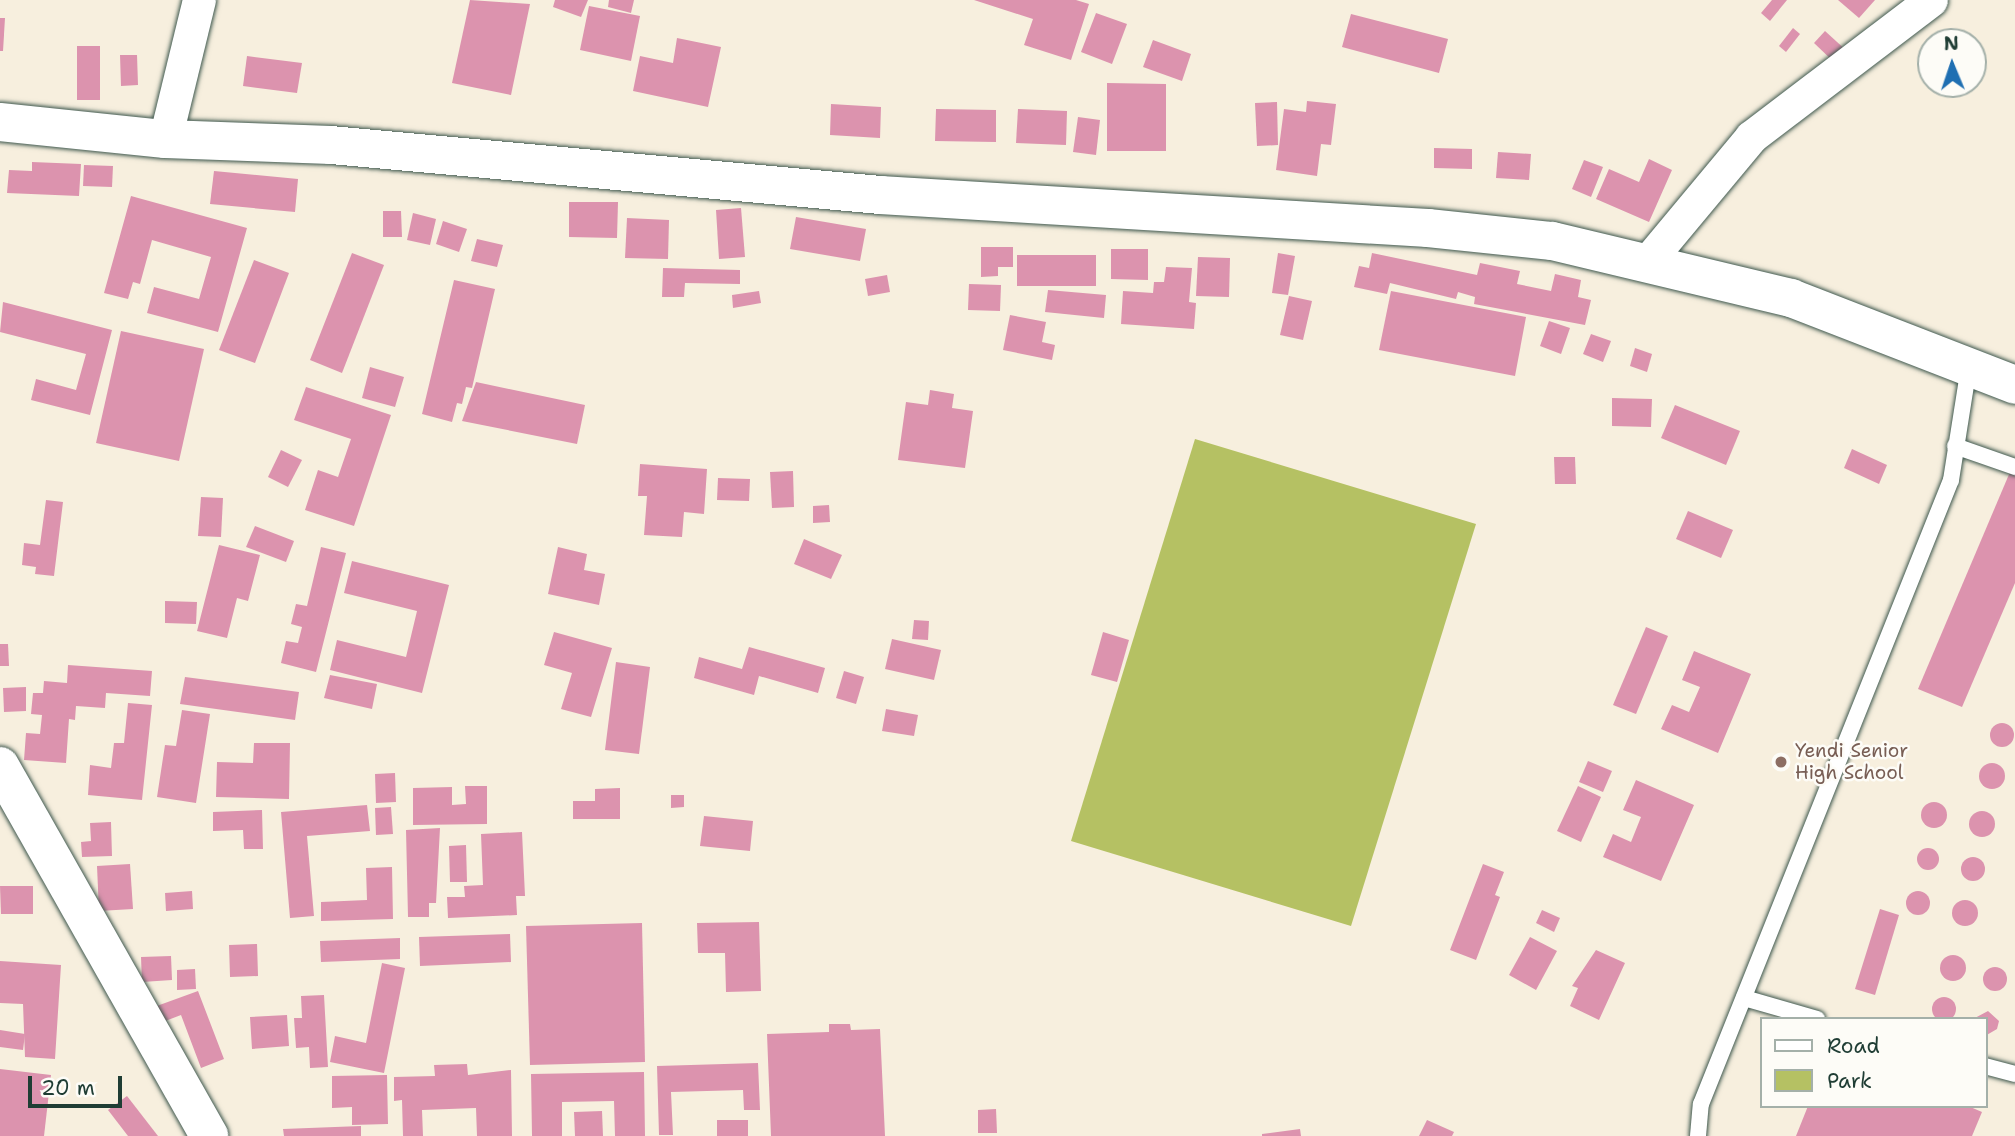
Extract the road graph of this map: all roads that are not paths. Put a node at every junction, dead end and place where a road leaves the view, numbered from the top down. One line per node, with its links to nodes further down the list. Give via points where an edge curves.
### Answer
1 (199, 0): 4 (street)
2 (1930, 0): 5 (street, via 1751,137)
3 (0, 122): 4 (main road)
4 (165, 139): 5 (main road, via 331,145 880,195 1428,228 1552,241)
5 (1647, 262): 6 (main road, via 1791,298)
6 (1969, 366): 7 (main road); 8 (lane)
7 (2015, 384)
8 (1955, 446): 9 (lane); 11 (lane, via 1951,480 1926,546)
9 (2015, 467)
10 (0, 766): 15 (main road)
11 (1744, 998): 12 (lane); 16 (lane, via 1701,1104)
12 (1810, 1017)
13 (1987, 1067): 14 (lane)
14 (2015, 1074)
15 (209, 1136)
16 (1698, 1136)

